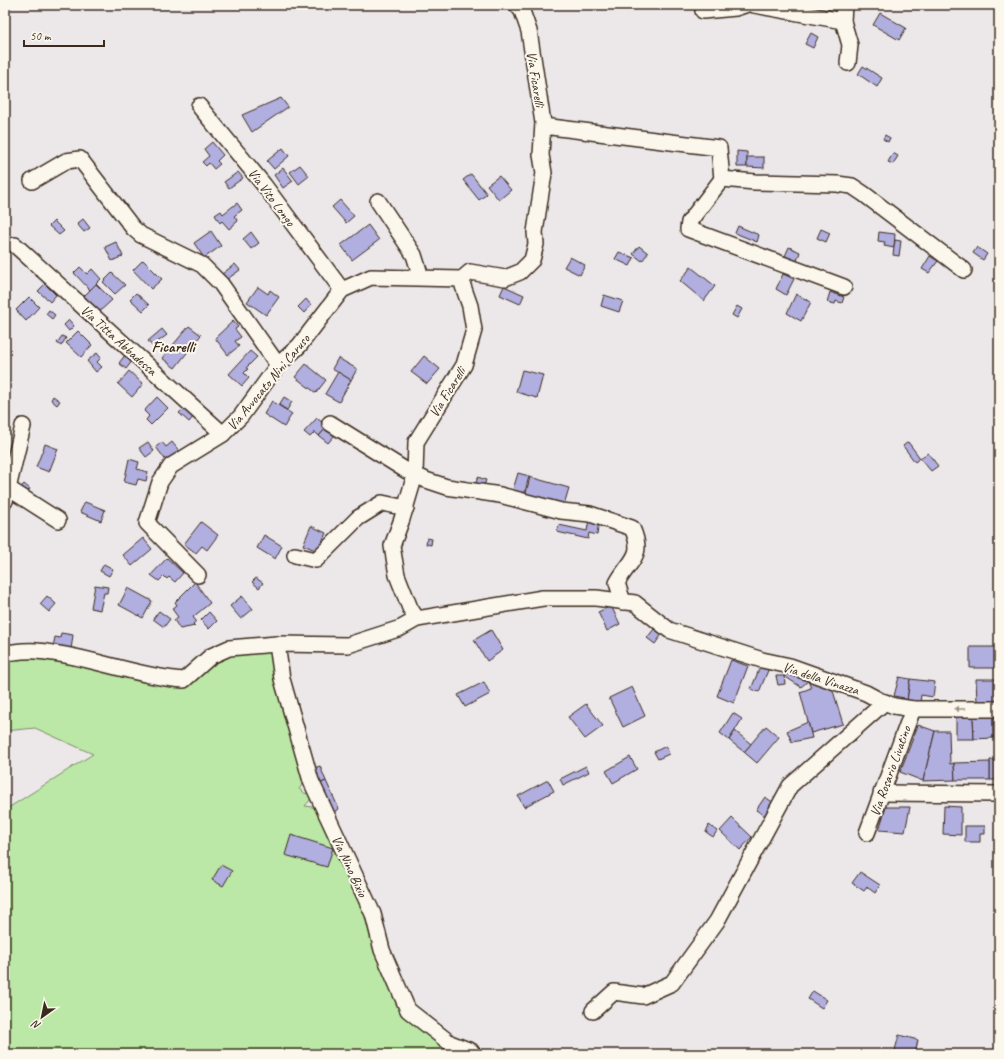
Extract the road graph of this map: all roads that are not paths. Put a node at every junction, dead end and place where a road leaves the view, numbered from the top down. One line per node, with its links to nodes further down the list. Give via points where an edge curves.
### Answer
1 (517, 5): 9 (street, Via Ficarelli, via 522,11 528,31)
2 (745, 5): 5 (street)
3 (754, 5): 6 (street)
4 (844, 5): 6 (street)
5 (703, 11)
6 (843, 21): 7 (street, via 850,46)
7 (848, 63)
8 (199, 106): 18 (street, Via Vito Longo, via 264,186)
9 (542, 126): 10 (street, via 719,148); 16 (street, Via Ficarelli, via 541,155 544,173 532,260 520,272 505,278 470,272)
10 (722, 179): 14 (street, via 852,186); 17 (street, via 689,222 688,229)
11 (32, 181): 19 (street, via 66,161 80,159 133,228 141,235 202,266 221,284)
12 (378, 201): 15 (street, via 414,255)
13 (15, 245): 22 (street, Via Titta Abbadessa)
14 (964, 270)
15 (421, 277): 16 (street, Via Avvocato Ninì Caruso); 18 (street, Via Avvocato Ninì Caruso, via 371,277)
16 (462, 279): 23 (street, Via Ficarelli, via 474,330 464,365 416,442)
17 (844, 287)
18 (342, 290): 19 (street, Via Avvocato Ninì Caruso, via 299,346)
19 (278, 365): 22 (street, Via Avvocato Ninì Caruso, via 241,416)
20 (330, 423): 23 (street)
21 (23, 426): 24 (street)
22 (223, 434): 28 (street, Via Avvocato Ninì Caruso, via 171,466 160,482 147,523)
23 (414, 475): 25 (street, Via Ficarelli); 29 (street, via 447,487 500,496 562,511 590,514 632,528 637,539 637,554 618,583)
24 (6, 495): 26 (street)
25 (406, 508): 27 (street, via 382,503 358,518 316,560); 30 (street, Via Ficarelli, via 392,546 393,558 407,601)
26 (58, 520)
27 (294, 555)
28 (198, 575)
29 (623, 602): 30 (street, Via della Vinazza, via 596,598 543,598); 33 (street, Via della Vinazza, via 635,603 670,630 762,660 790,666)
30 (417, 620): 31 (street, Via della Vinazza, via 401,628 348,645)
31 (277, 644): 32 (street, Via della Vinazza, via 228,648 211,656 184,680 166,679 87,659 34,650); 40 (street, Via Nino Bixio, via 282,679 311,781 373,914 382,950 408,1010 450,1043)
32 (5, 653)
33 (882, 701): 34 (street, Via della Vinazza); 39 (street, via 790,786 717,921 672,983 643,996 614,992)
34 (913, 709): 35 (street, Via della Vinazza, one-way to 34); 36 (street, Via Rosario Livatino)
35 (999, 709)
36 (882, 794): 37 (street); 38 (street, Via Rosario Livatino)
37 (999, 794)
38 (867, 833)
39 (593, 1011)
40 (473, 1054)

